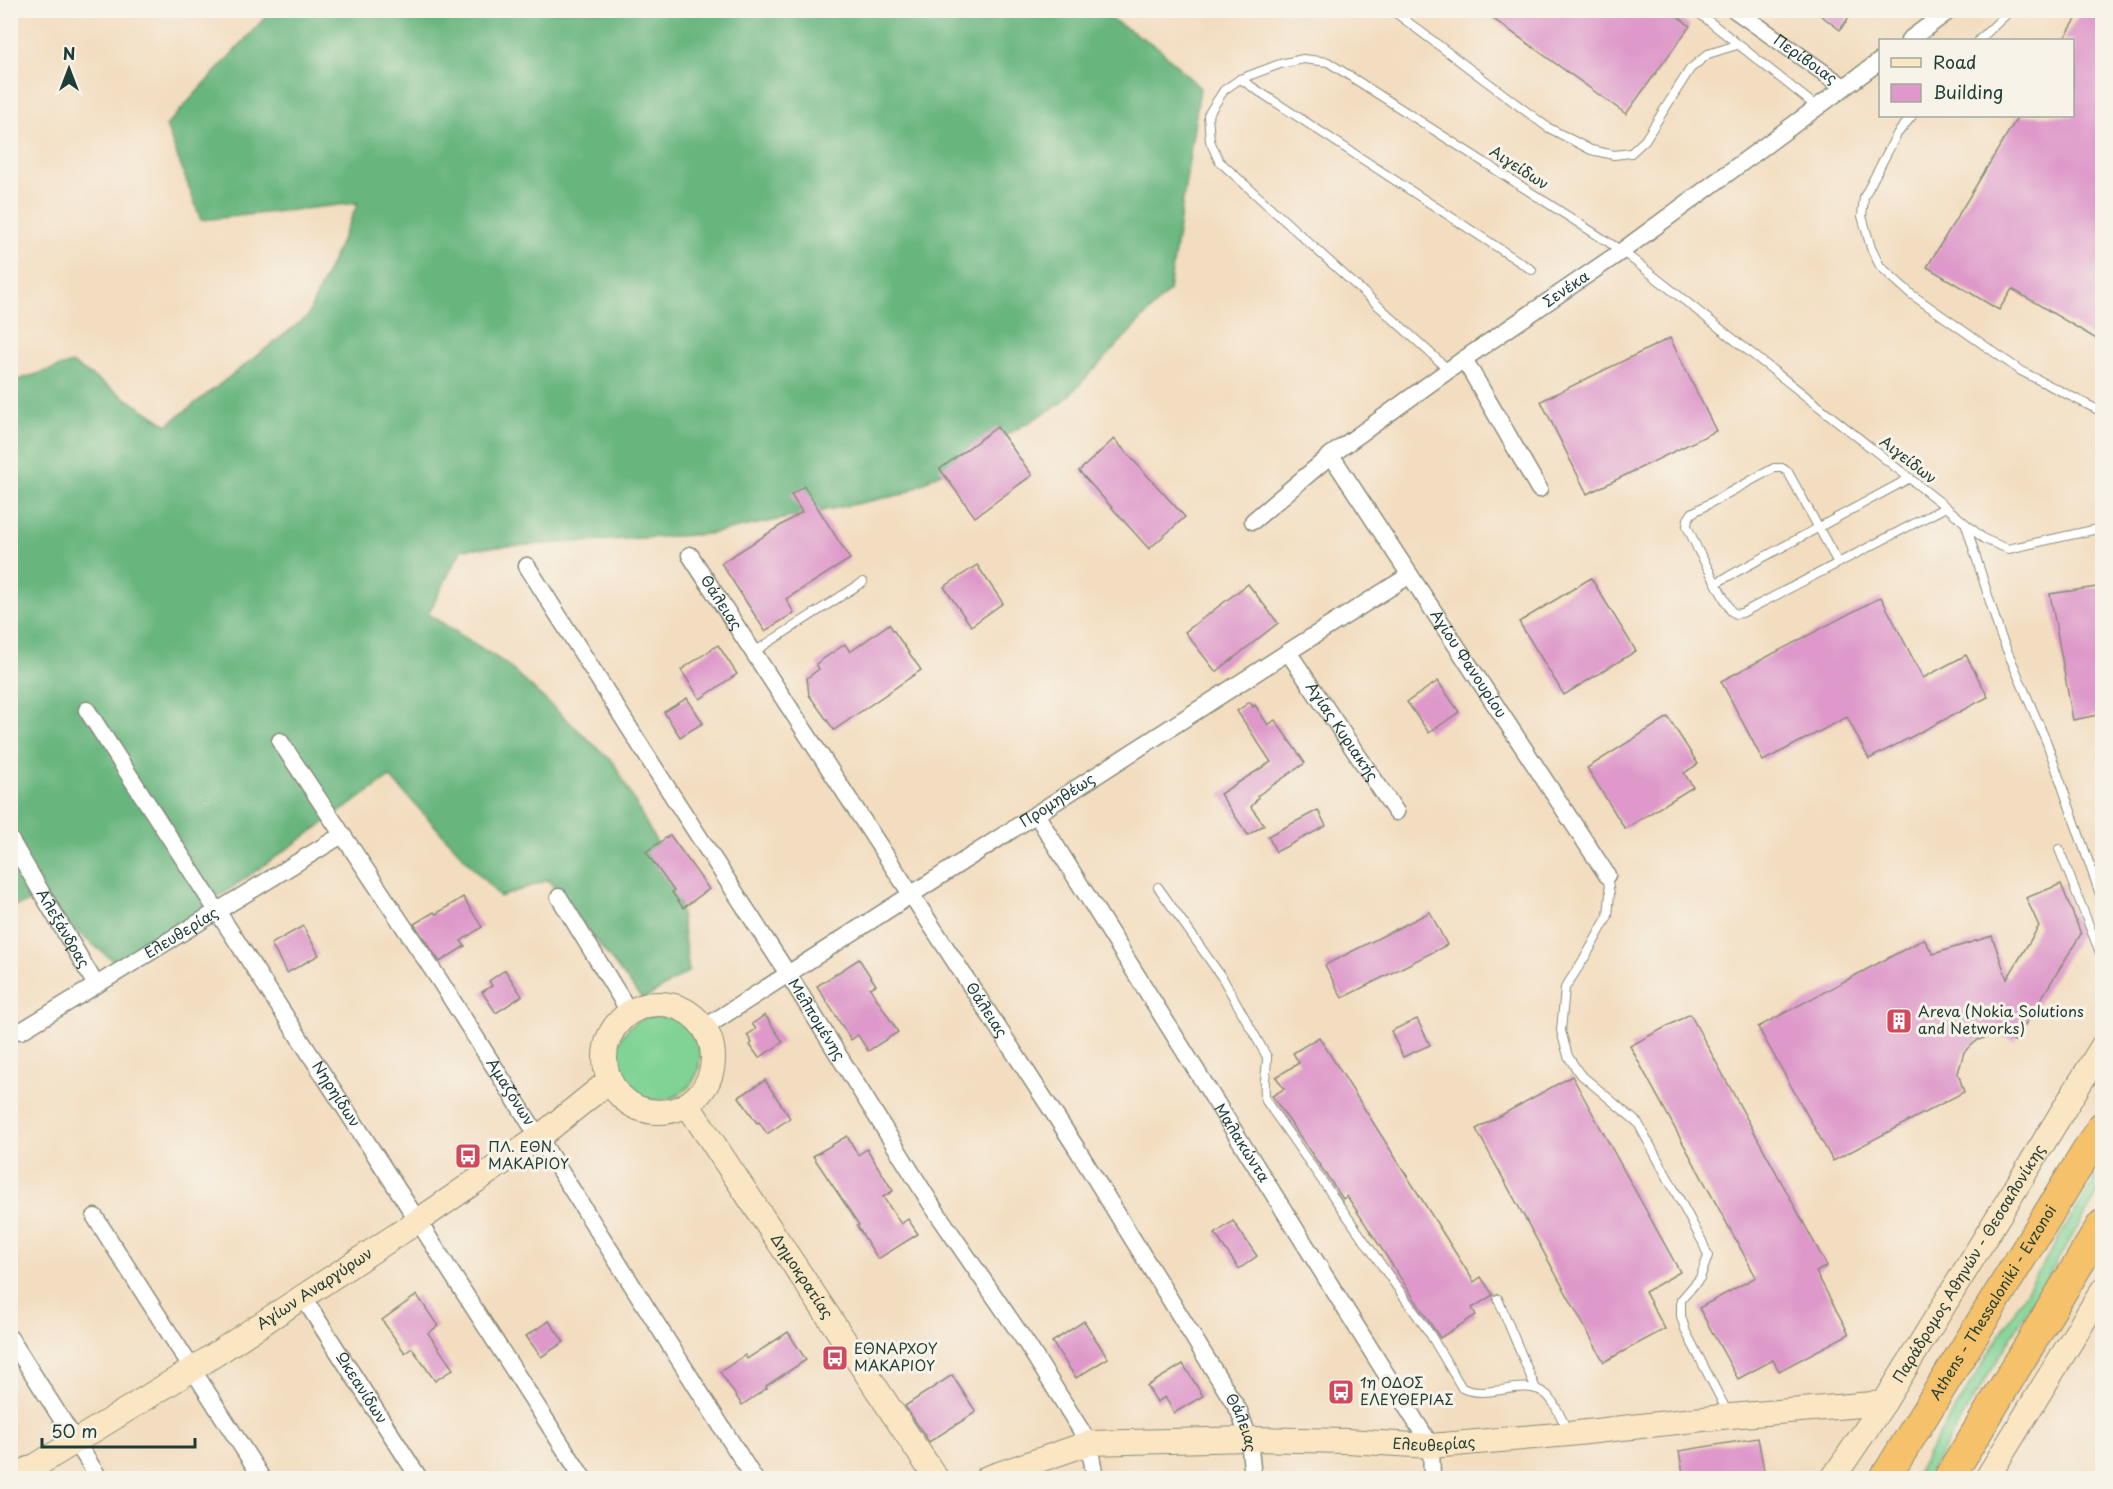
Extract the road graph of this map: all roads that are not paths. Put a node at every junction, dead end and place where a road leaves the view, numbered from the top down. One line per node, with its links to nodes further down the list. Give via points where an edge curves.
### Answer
1 (1392, 10): 8 (lane, via 1547,127 1591,150 1614,155 1631,153 1645,140 1690,69 1708,54)
2 (1695, 10): 8 (lane)
3 (1735, 10): 11 (street, Περίβοιας)
4 (1950, 10): 6 (street)
5 (2011, 10): 7 (lane)
6 (1909, 39)
7 (1980, 39)
8 (1737, 45): 12 (lane)
9 (1879, 62): 11 (street, Σενέκα)
10 (1240, 79): 14 (lane, Αιγείδων, via 1303,59 1328,62); 15 (lane); 17 (lane, Αιγείδων, via 1224,90 1208,115 1210,141 1219,161)
11 (1844, 87): 12 (street, Σενέκα)
12 (1817, 106): 14 (street, Σενέκα)
13 (1911, 117): 18 (lane, via 1897,134 1864,197 1862,216 1880,266 1911,294 2021,371)
14 (1622, 251): 16 (street, Σενέκα); 20 (lane, Αιγείδων)
15 (1532, 270)
16 (1464, 359): 17 (street, Σενέκα); 21 (street)
17 (1449, 370): 19 (street, Σενέκα)
18 (2103, 412)
19 (1331, 454): 23 (street, Σενέκα); 30 (street, Αγίου Φανουρίου)
20 (1910, 478): 22 (lane, Αιγείδων); 25 (lane)
21 (1539, 489)
22 (1946, 507): 24 (lane, Αιγείδων); 28 (lane)
23 (1252, 520)
24 (1966, 524): 26 (lane, Αιγείδων, via 1984,539 2008,549); 46 (lane, via 2000,634 2047,743)
25 (1819, 527): 28 (lane); 32 (lane); 32 (lane, via 1788,472 1774,468 1692,513 1688,519 1687,526)
26 (2103, 528)
27 (690, 555): 33 (street, Θάλειας)
28 (1838, 563): 32 (lane, via 1736,614)
29 (527, 566): 49 (street, Μελπομένης)
30 (1410, 575): 34 (street, Προμηθέως); 42 (street, Αγίου Φανουρίου)
31 (863, 582): 33 (lane)
32 (1716, 582)
33 (754, 652): 44 (street, Θάλειας)
34 (1288, 652): 37 (street, Αγίας Κυριακής); 38 (street, Προμηθέως)
35 (87, 710): 47 (street, Νηρηίδων)
36 (280, 741): 39 (street, Αμαζόνων)
37 (1396, 812)
38 (1036, 814): 44 (street, Προμηθέως); 74 (street, Μαλακώντα)
39 (342, 835): 47 (street, Ελευθερίας); 58 (street, Αμαζόνων)
40 (10, 838): 50 (street, Αλεξάνδρας)
41 (2059, 849): 48 (lane)
42 (1607, 875): 69 (lane, via 1608,916 1564,988 1560,1031 1568,1056 1579,1073 1638,1124 1702,1241 1708,1256 1700,1278 1682,1300 1681,1316)
43 (1158, 887): 67 (lane, via 1223,979 1267,1058 1263,1091 1266,1101 1430,1334 1462,1388 1478,1393)
44 (911, 895): 49 (street, Προμηθέως); 71 (street, Θάλειας, via 1077,1149 1239,1411)
45 (559, 897): 51 (street)
46 (2103, 900)
47 (216, 911): 50 (street, Ελευθερίας); 60 (street, Νηρηίδων)
48 (2103, 958)
49 (788, 974): 52 (street, Προμηθέως); 73 (street, Μελπομένης, via 933,1207)
50 (96, 985): 53 (street, Ελευθερίας)
51 (630, 1013): 52 (street, via 658,1004 676,1007 693,1015); 55 (street, via 614,1027 606,1044)
52 (704, 1028): 56 (street, via 712,1045 713,1063 709,1080)
53 (21, 1031)
54 (2103, 1047): 68 (street, Παράδρομος Αθηνών - Θεσσαλονίκης)
55 (609, 1081): 56 (street, via 633,1107 668,1112); 58 (street, Αγίων Αναργύρων)
56 (687, 1104): 81 (street, Δημοκρατίας)
57 (2103, 1127): 87 (highway, Athens - Thessaloniki - Evzonoi)
58 (538, 1138): 60 (street, Αγίων Αναργύρων); 80 (street, Αμαζόνων)
59 (95, 1217): 66 (street)
60 (418, 1221): 63 (street, Αγίων Αναργύρων); 79 (street, Νηρηίδων)
61 (2103, 1225): 88 (highway)
62 (2103, 1291): 89 (street)
63 (303, 1298): 66 (street, Αγίων Αναργύρων); 78 (street, Ωκεανίδων)
64 (1498, 1299): 67 (lane)
65 (10, 1338): 72 (street)
66 (193, 1369): 72 (street, Αγίων Αναργύρων); 77 (street)
67 (1536, 1389): 70 (lane, via 1549,1396)
68 (1884, 1403): 69 (street, Ελευθερίας); 86 (street, Παράδρομος Αθηνών - Θεσσαλονίκης)
69 (1730, 1416): 70 (street, Ελευθερίας)
70 (1569, 1434): 74 (street, Ελευθερίας)
71 (1249, 1439): 73 (street, Ελευθερίας); 74 (street, Ελευθερίας); 84 (street, Θάλειας)
72 (75, 1441): 75 (street, Αγίων Αναργύρων); 76 (street)
73 (1089, 1443): 82 (street, Ελευθερίας); 83 (street, Μελπομένης)
74 (1431, 1446): 85 (street)
75 (10, 1479)
76 (99, 1479)
77 (261, 1479)
78 (419, 1479)
79 (583, 1479)
80 (754, 1479)
81 (936, 1479)
82 (987, 1479)
83 (1095, 1479)
84 (1253, 1479)
85 (1432, 1479)
86 (1833, 1479)
87 (1885, 1479)
88 (1949, 1479)
89 (1987, 1479)

